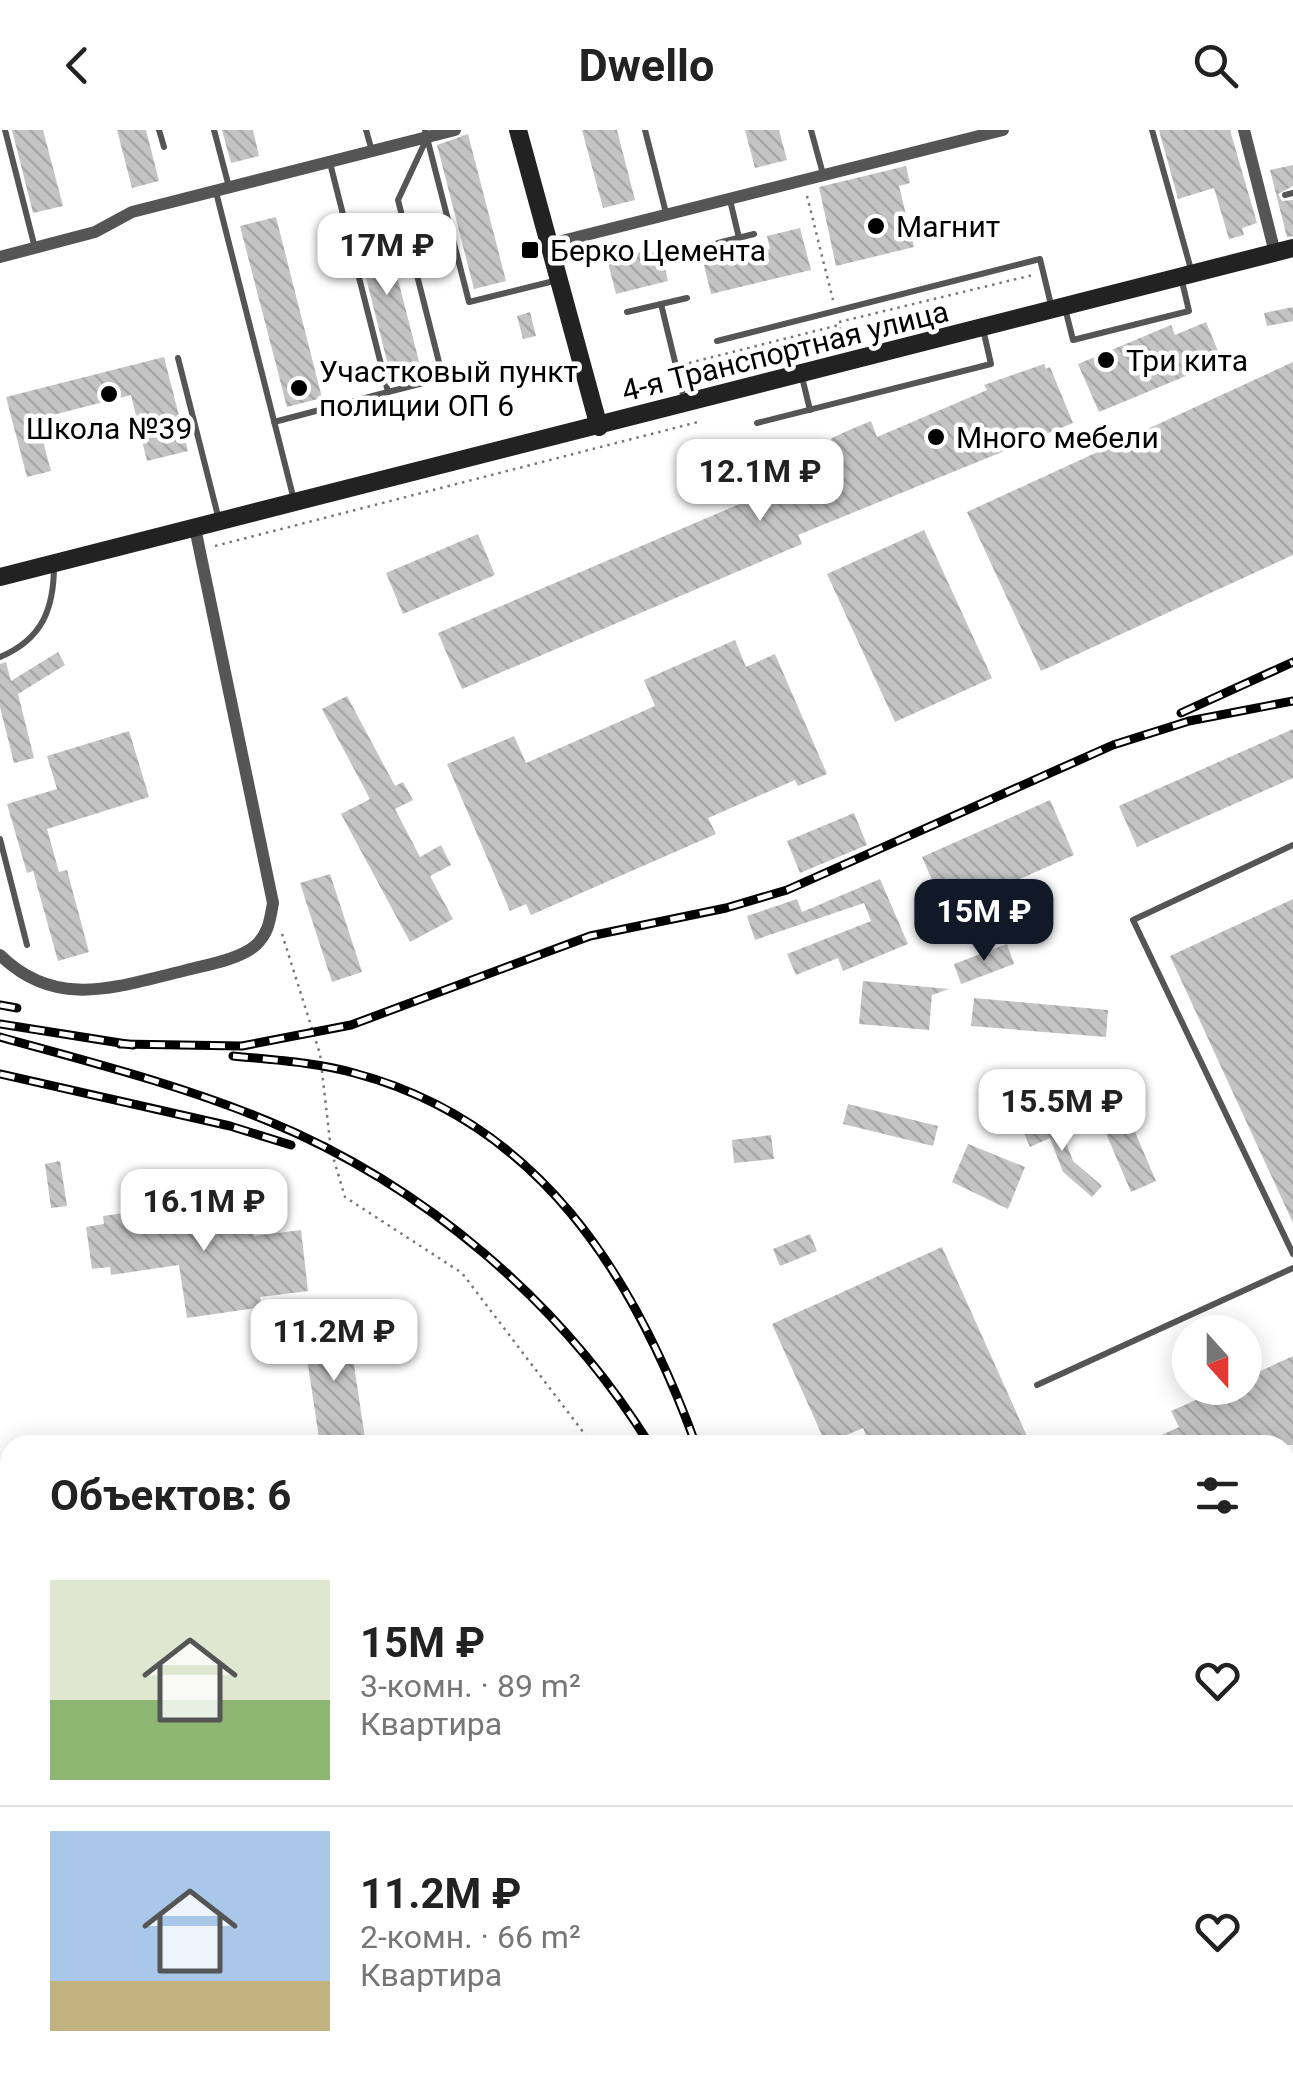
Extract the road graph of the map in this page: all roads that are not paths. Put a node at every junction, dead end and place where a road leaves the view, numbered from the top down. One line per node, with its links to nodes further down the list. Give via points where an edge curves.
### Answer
1 (5, 130): 25 (lane)
2 (159, 130): 14 (lane)
3 (214, 130): 18 (lane)
4 (366, 130): 15 (lane)
5 (455, 130): 12 (street)
6 (518, 130): 24 (main road)
7 (644, 130): 20 (lane)
8 (811, 130): 17 (lane)
9 (1003, 130): 13 (street)
10 (1152, 130): 28 (lane)
11 (1244, 130): 26 (street)
12 (426, 134): 15 (street); 29 (lane, via 469,302); 38 (lane, via 398,200 443,378)
13 (946, 137): 17 (street)
14 (164, 147)
15 (372, 151): 16 (street)
16 (330, 162): 18 (street); 38 (lane)
17 (823, 175): 19 (street)
18 (222, 189): 25 (street, via 132,212 95,232); 41 (lane)
19 (729, 199): 20 (street); 22 (lane)
20 (666, 214): 24 (street)
21 (754, 234): 22 (lane)
22 (739, 238): 23 (lane)
23 (718, 242)
24 (550, 244): 29 (main road)
25 (35, 248): 27 (street)
26 (1284, 250): 28 (main road, 4-я Транспортная улица)
27 (0, 257)
28 (1186, 276): 32 (main road, 4-я Транспортная улица); 32 (lane, via 1189,311 1073,340)
29 (559, 279): 43 (main road)
30 (686, 298): 31 (lane)
31 (661, 304): 33 (lane); 39 (lane)
32 (1059, 308): 34 (main road, 4-я Транспортная улица); 35 (lane, via 1040,259)
33 (627, 312)
34 (982, 328): 37 (main road, 4-я Транспортная улица); 40 (lane, via 992,364)
35 (717, 341)
36 (178, 358): 45 (lane)
37 (801, 375): 39 (main road, 4-я Транспортная улица); 40 (lane)
38 (388, 392): 41 (lane)
39 (686, 405): 43 (main road, 4-я Транспортная улица)
40 (810, 410): 42 (lane)
41 (274, 422): 44 (lane)
42 (757, 423)
43 (599, 427): 44 (main road, 4-я Транспортная улица)
44 (294, 501): 45 (main road, 4-я Транспортная улица)
45 (220, 521): 46 (main road, 4-я Транспортная улица)
46 (195, 528): 47 (main road, 4-я Транспортная улица); 53 (street, via 273,902 268,930 254,948 100,992 47,986)
47 (54, 563): 48 (main road, 4-я Транспортная улица); 49 (lane, via 54,601 42,626)
48 (0, 577)
49 (0, 658)
50 (0, 838): 52 (lane)
51 (1293, 845): 54 (lane, via 1133,920)
52 (27, 945)
53 (0, 954)
54 (1293, 1254)
55 (1293, 1268): 56 (lane)
56 (1037, 1385)

